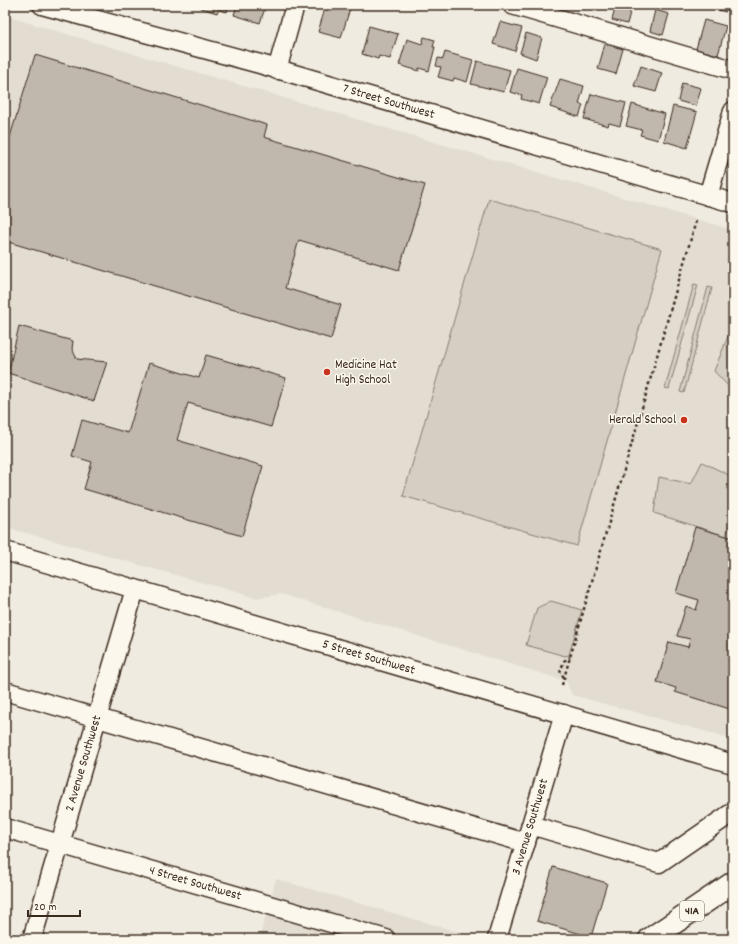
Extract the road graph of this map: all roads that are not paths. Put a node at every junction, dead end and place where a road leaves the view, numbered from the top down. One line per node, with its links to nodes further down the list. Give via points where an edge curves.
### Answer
1 (42, 5): 4 (street, 7 Street Southwest)
2 (295, 5): 4 (street)
3 (512, 5): 5 (street)
4 (277, 70): 7 (street, 7 Street Southwest)
5 (733, 70)
6 (733, 112): 7 (street)
7 (708, 196): 8 (street, 7 Street Southwest)
8 (733, 203)
9 (5, 551): 10 (street, 5 Street Southwest)
10 (135, 589): 12 (street, 5 Street Southwest); 13 (street, 2 Avenue Southwest)
11 (5, 691): 13 (street)
12 (564, 714): 14 (street, 5 Street Southwest); 16 (street, 3 Avenue Southwest)
13 (97, 718): 18 (street); 19 (street, 2 Avenue Southwest)
14 (733, 764)
15 (733, 812): 16 (street, via 659,863)
16 (531, 825): 18 (street, 3 Avenue Southwest)
17 (5, 828): 19 (street, 4 Street Southwest)
18 (526, 843): 23 (street, 3 Avenue Southwest)
19 (60, 844): 21 (street, 2 Avenue Southwest); 22 (street, 4 Street Southwest)
20 (733, 883): 24 (main road, 41A)
21 (32, 939)
22 (386, 939)
23 (497, 939)
24 (650, 939)

